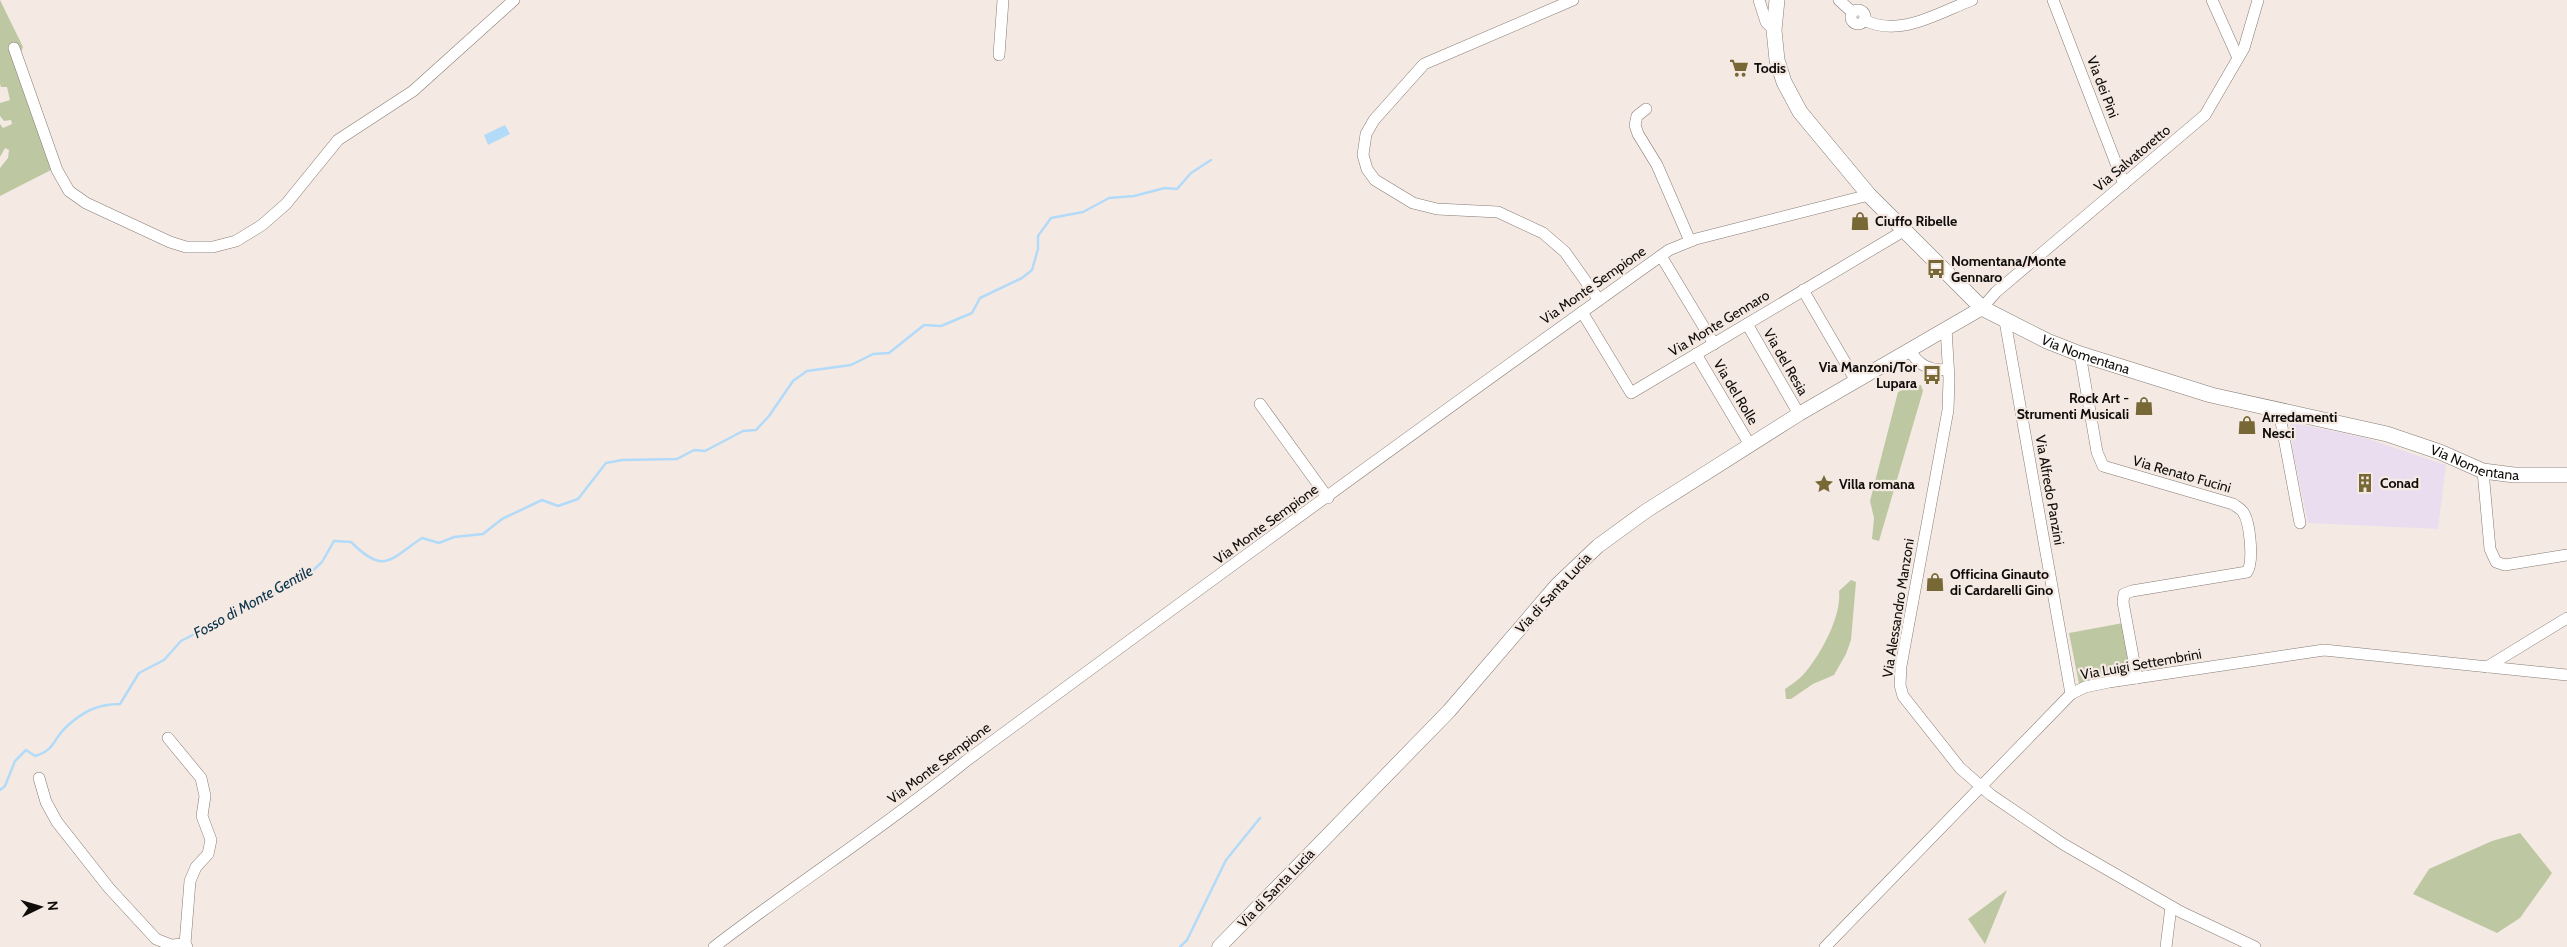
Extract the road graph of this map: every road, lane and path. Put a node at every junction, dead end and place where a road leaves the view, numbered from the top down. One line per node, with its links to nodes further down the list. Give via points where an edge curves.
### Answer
1 (514, 0): 13 (street, via 413,91 338,140 286,204 262,225 236,241 213,247 186,247 170,242 80,200 69,191 57,170)
2 (1003, 0): 14 (street)
3 (1573, 0): 23 (street, via 1424,64 1374,120 1366,134 1363,155 1375,180 1413,203 1498,212 1542,233 1565,252)
4 (1759, 0): 12 (street, via 1766,22)
5 (1776, 0): 12 (main road, Via Nomentana)
6 (1839, 0): 11 (street)
7 (1972, 0): 11 (street, via 1906,26 1879,25)
8 (2054, 0): 17 (street, Via dei Pini)
9 (2212, 0): 15 (street)
10 (2258, 0): 15 (street, Via Salvatoretto, via 2249,34)
11 (1858, 10)
12 (1774, 30): 18 (main road, Via Nomentana, via 1780,71 1796,106)
13 (14, 48)
14 (999, 55)
15 (2238, 58): 17 (street, Via Salvatoretto, via 2202,119)
16 (1646, 108): 20 (street, via 1637,116 1637,131 1657,165)
17 (2124, 184): 24 (street, Via Salvatoretto, via 1996,292)
18 (1869, 195): 19 (main road, Via Nomentana); 20 (street, Via Monte Sempione)
19 (1905, 230): 22 (street, Via Monte Gennaro); 24 (main road, Via Nomentana)
20 (1690, 240): 21 (street, Via Monte Sempione)
21 (1661, 256): 23 (street, Via Monte Sempione); 29 (street)
22 (1804, 290): 27 (street, Via Monte Gennaro); 34 (street)
23 (1599, 300): 25 (street, Via Monte Sempione)
24 (1982, 308): 26 (main road, Via Nomentana); 28 (street, Via di Santa Lucia)
25 (1582, 312): 31 (street, Via Monte Gennaro, via 1630,394); 41 (street, Via Monte Sempione)
26 (2004, 321): 32 (main road, Via Nomentana); 48 (street, Via Alfredo Panzini)
27 (1747, 324): 29 (street, Via Monte Gennaro); 37 (street, Via del Resia)
28 (1946, 328): 30 (street, Via di Santa Lucia); 33 (street, Via Alessandro Manzoni)
29 (1714, 344): 31 (street, Via Monte Gennaro)
30 (1909, 350): 33 (street, via 1933,370); 34 (street, Via di Santa Lucia)
31 (1696, 354): 38 (street, Via del Rolle)
32 (2080, 354): 36 (main road, Via Nomentana, via 2211,395); 47 (street, Via Renato Fucini, via 2097,452 2104,466 2233,504 2243,512 2247,526 2251,564 2244,573 2124,594)
33 (1948, 369): 51 (street, Via Alessandro Manzoni, via 1945,427 1900,685 1914,713 1960,768)
34 (1856, 381): 37 (street, Via di Santa Lucia)
35 (1260, 404): 41 (street)
36 (2279, 411): 39 (main road, Via Nomentana, via 2387,434 2440,452); 42 (street)
37 (1799, 414): 38 (street, Via di Santa Lucia)
38 (1750, 445): 55 (street, Via di Santa Lucia, via 1646,511 1578,564 1449,711)
39 (2483, 472): 40 (main road, Via Nomentana); 43 (street, via 2490,549 2496,562 2505,565)
40 (2567, 475)
41 (1328, 498): 54 (street, Via Monte Sempione)
42 (2300, 523)
43 (2567, 555)
44 (2567, 618): 45 (street)
45 (2487, 667): 46 (street, Via Luigi Settembrini); 47 (street, Via Luigi Settembrini, via 2324,650)
46 (2567, 675)
47 (2137, 678): 48 (street, Via Luigi Settembrini, via 2085,687)
48 (2071, 694): 51 (street, Via Luigi Settembrini)
49 (168, 738): 53 (street, via 201,778 206,796 202,816 211,840 208,854 196,867 190,881)
50 (39, 778): 53 (street, via 46,802 57,822 109,888 156,939 171,945)
51 (1980, 786): 52 (street, Via Alessandro Manzoni, via 2063,844); 56 (street, Via Luigi Settembrini)
52 (2171, 907): 57 (street); 58 (street, Via Alessandro Manzoni)
53 (186, 945)
54 (714, 947)
55 (1219, 947)
56 (1825, 947)
57 (2166, 947)
58 (2255, 947)

